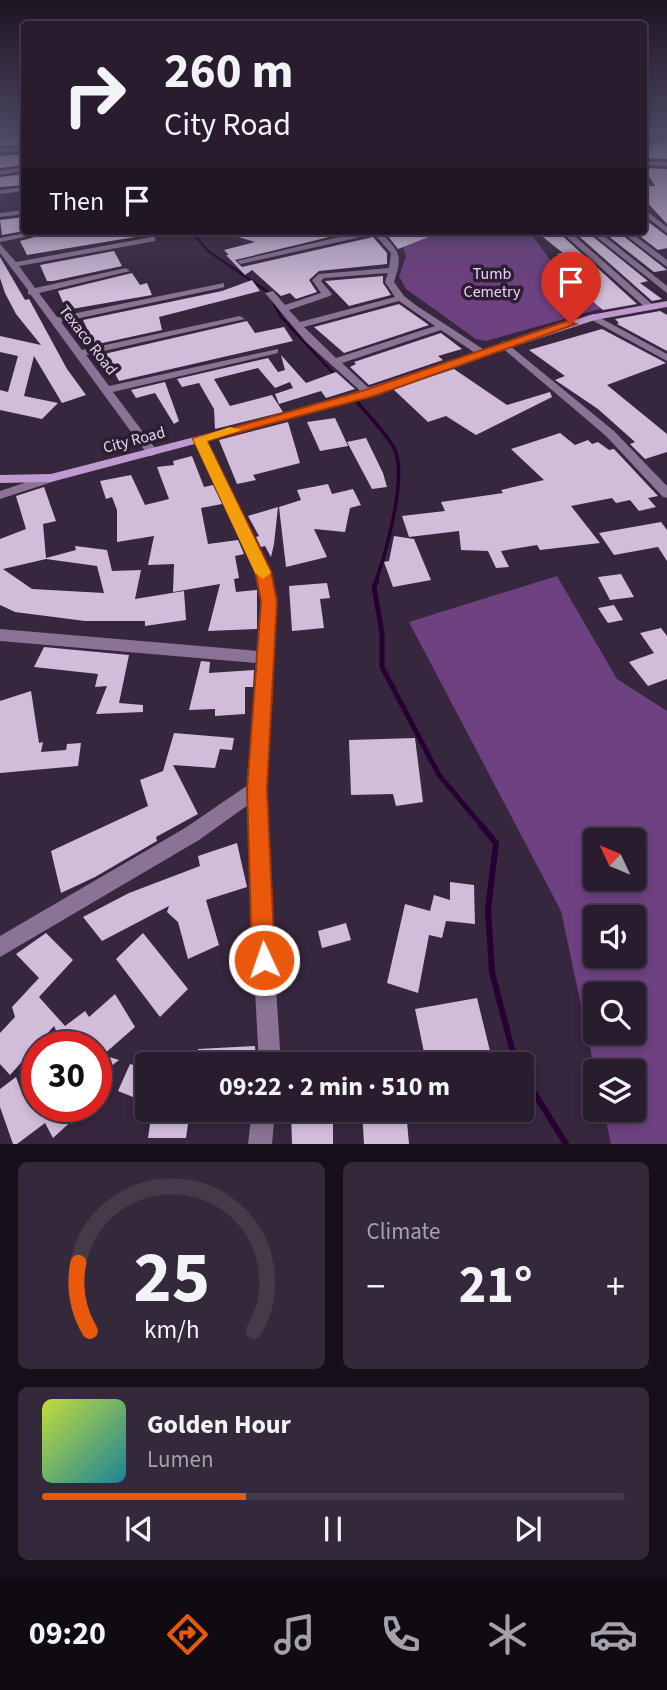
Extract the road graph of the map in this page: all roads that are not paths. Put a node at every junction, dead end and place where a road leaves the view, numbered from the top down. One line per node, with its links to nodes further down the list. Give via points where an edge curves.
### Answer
1 (21, 189): 2 (street)
2 (0, 192)
3 (21, 212): 5 (street)
4 (647, 214): 6 (street)
5 (0, 215)
6 (667, 231)
7 (28, 235): 14 (street)
8 (358, 235): 16 (street)
9 (379, 235): 19 (street, via 395,253)
10 (569, 235): 27 (street)
11 (598, 235): 22 (street)
12 (629, 235): 17 (street)
13 (152, 239): 18 (street)
14 (0, 240)
15 (0, 247): 18 (street, Texaco Road)
16 (241, 261)
17 (667, 264)
18 (13, 265): 23 (street, Texaco Road)
19 (394, 270): 25 (street, via 389,282); 28 (street, via 322,276 317,284 327,294)
20 (126, 271): 23 (street)
21 (221, 285): 31 (street)
22 (667, 290)
23 (31, 292): 31 (street, Texaco Road)
24 (271, 293): 28 (street)
25 (401, 298): 32 (street); 33 (street)
26 (667, 304): 27 (main road, City Road)
27 (650, 307): 29 (main road, City Road)
28 (283, 309): 32 (street)
29 (593, 317): 34 (main road, City Road); 38 (street)
30 (240, 319): 37 (street)
31 (53, 321): 37 (street, Texaco Road)
32 (298, 326): 39 (street)
33 (441, 327): 36 (street); 39 (street)
34 (504, 344): 36 (main road, City Road); 46 (street, via 638,459)
35 (274, 351): 40 (street)
36 (482, 353): 41 (main road, City Road)
37 (78, 354): 40 (street, Texaco Road)
38 (667, 358)
39 (335, 362): 41 (street)
40 (107, 390): 43 (street, Texaco Road)
41 (369, 393): 42 (main road, City Road)
42 (200, 439): 43 (main road, City Road); 49 (street, via 263,571 269,601)
43 (152, 452): 44 (main road, City Road)
44 (51, 478): 45 (main road, City Road); 47 (street)
45 (0, 479)
46 (667, 494)
47 (0, 495)
48 (0, 635): 49 (street)
49 (267, 658): 50 (street)
50 (257, 789): 51 (street, via 192,834); 52 (street)
51 (0, 947)
52 (269, 1052)
53 (265, 1122): 55 (street)
54 (268, 1122): 56 (street)
55 (260, 1144)
56 (269, 1144)

